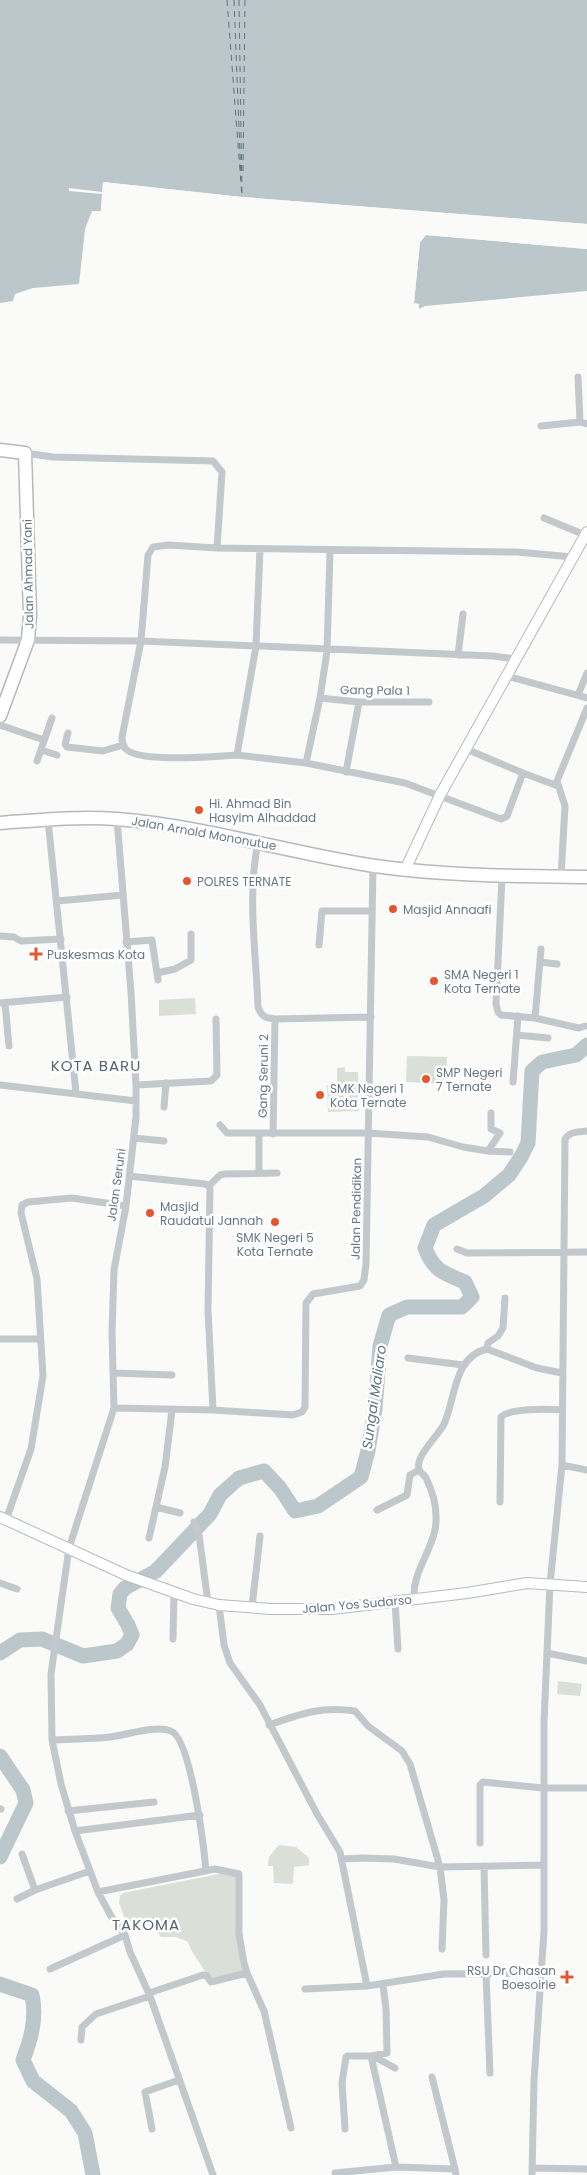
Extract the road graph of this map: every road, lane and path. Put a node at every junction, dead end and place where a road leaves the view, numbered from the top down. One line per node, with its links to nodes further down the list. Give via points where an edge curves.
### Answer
1 (578, 377): 2 (street)
2 (583, 423): 3 (street)
3 (541, 426)
4 (0, 450): 5 (highway)
5 (24, 453): 8 (street, via 213,461 222,472); 14 (highway, Jalan Ahmad Yani, via 30,615)
6 (544, 518): 7 (street)
7 (586, 533): 11 (street)
8 (217, 548): 9 (street); 15 (street, via 168,545 150,550)
9 (260, 549): 10 (street); 16 (street)
10 (330, 551): 11 (street, via 516,552); 17 (street)
11 (573, 557): 19 (street)
12 (464, 614): 18 (street)
13 (0, 640): 14 (street)
14 (28, 640): 15 (street); 28 (highway, Jalan Ahmad Yani)
15 (141, 641): 16 (street); 33 (street, via 122,737)
16 (256, 646): 17 (street); 37 (street)
17 (327, 650): 18 (street); 23 (street)
18 (458, 655): 19 (street)
19 (516, 659): 21 (street)
20 (587, 673): 22 (street)
21 (507, 676): 22 (street); 34 (street)
22 (578, 695): 24 (street)
23 (320, 698): 25 (street, Gang Pala 1); 39 (street)
24 (587, 698)
25 (359, 702): 26 (street, Gang Pala 1); 40 (street)
26 (430, 702)
27 (587, 708): 42 (street, via 557,778)
28 (0, 716)
29 (52, 718): 32 (street)
30 (0, 725): 32 (street)
31 (68, 733): 33 (street, via 67,747 102,751)
32 (44, 740): 35 (street)
33 (124, 745): 37 (street, via 128,751 160,758)
34 (466, 749): 41 (street); 43 (street)
35 (41, 750): 36 (street); 38 (street)
36 (57, 755)
37 (237, 755): 39 (street)
38 (37, 761)
39 (306, 764): 40 (street)
40 (346, 772): 43 (street)
41 (523, 773): 42 (street); 43 (street, via 507,816 503,818)
42 (558, 786): 51 (street, via 565,806)
43 (440, 795): 49 (street)
44 (117, 819): 45 (highway, Jalan Arnold Mononutue); 47 (highway, Jalan Arnold Mononutue, via 183,827); 53 (street, Jalan Seruni)
45 (48, 820): 46 (highway, Jalan Arnold Mononutue); 54 (street)
46 (0, 823)
47 (258, 842): 48 (highway, Jalan Arnold Mononutue); 69 (street, via 252,890 258,1007 262,1016)
48 (373, 866): 49 (highway, Jalan Arnold Mononutue); 55 (street, Jalan Pendidikan)
49 (405, 870): 50 (highway, Jalan Arnold Mononutue)
50 (502, 877): 51 (highway, Jalan Arnold Mononutue); 66 (street, via 496,1009 501,1015)
51 (561, 877): 52 (highway, Jalan Arnold Mononutue)
52 (584, 877)
53 (123, 895): 54 (street); 59 (street, Jalan Seruni)
54 (57, 900): 58 (street)
55 (372, 911): 60 (street, via 322,911); 67 (street, Jalan Pendidikan)
56 (191, 934): 59 (street, via 191,960 158,976 152,940)
57 (0, 936): 58 (street, via 21,941)
58 (61, 938): 64 (street)
59 (126, 942): 78 (street, Jalan Seruni)
60 (319, 945)
61 (542, 949): 62 (street)
62 (540, 962): 63 (street); 68 (street)
63 (557, 964)
64 (67, 997): 65 (street); 79 (street)
65 (3, 1003): 74 (street)
66 (518, 1016): 68 (street); 72 (street)
67 (371, 1018): 69 (street); 85 (street, Jalan Pendidikan)
68 (535, 1018): 71 (street, via 579,1028)
69 (275, 1019): 87 (street, Gang Seruni 2)
70 (216, 1020): 76 (street, via 215,1079)
71 (585, 1026)
72 (517, 1035): 73 (street); 75 (street)
73 (548, 1038)
74 (9, 1046)
75 (513, 1082)
76 (166, 1083): 78 (street); 81 (street)
77 (0, 1085): 79 (street)
78 (136, 1085): 80 (street, Jalan Seruni)
79 (76, 1093): 80 (street)
80 (136, 1101): 88 (street, Jalan Seruni)
81 (164, 1107)
82 (491, 1113): 90 (street, via 492,1129 500,1133)
83 (220, 1126): 86 (street, via 227,1133)
84 (587, 1131): 99 (street, via 574,1132 565,1139)
85 (368, 1133): 87 (street); 90 (street, via 428,1137); 111 (street, Jalan Pendidikan, via 364,1280 356,1287 313,1294 309,1298 306,1308 305,1407 293,1415)
86 (260, 1134): 87 (street); 92 (street)
87 (273, 1134)
88 (134, 1138): 89 (street); 94 (street, Jalan Seruni)
89 (164, 1142)
90 (488, 1151): 91 (street)
91 (510, 1152)
92 (259, 1173): 93 (street); 95 (street, via 220,1175)
93 (277, 1173)
94 (129, 1176): 95 (street, via 174,1179); 96 (street, Jalan Seruni)
95 (209, 1186): 111 (street, via 208,1310)
96 (126, 1206): 101 (street, via 72,1198 22,1205 37,1279); 106 (street, Jalan Seruni, via 114,1270)
97 (457, 1250): 99 (street, via 467,1253)
98 (587, 1252): 99 (street)
99 (566, 1253): 107 (street)
100 (504, 1298): 103 (street, via 502,1331 488,1343)
101 (40, 1338): 102 (street); 120 (street, via 43,1376 35,1431)
102 (0, 1340)
103 (487, 1349): 105 (street, via 471,1357); 107 (street, via 537,1368)
104 (408, 1358): 105 (street)
105 (464, 1365): 114 (street, via 459,1372 446,1421 424,1451)
106 (112, 1373): 108 (street); 109 (street, Jalan Seruni)
107 (562, 1373): 112 (street)
108 (172, 1375)
109 (114, 1408): 110 (street, Jalan Pendidikan); 124 (street, Jalan Seruni)
110 (172, 1410): 111 (street, Jalan Pendidikan); 117 (street)
111 (213, 1410)
112 (562, 1410): 113 (street); 116 (street, via 502,1414)
113 (562, 1465): 115 (street); 126 (street)
114 (419, 1470): 118 (street, via 410,1475 407,1495); 130 (street, via 432,1490 436,1522 416,1580)
115 (587, 1470)
116 (500, 1502)
117 (156, 1507): 119 (street); 123 (street)
118 (377, 1510)
119 (180, 1513)
120 (3, 1519): 124 (street, Jalan Yos Sudarso)
121 (194, 1522): 132 (street, via 199,1535)
122 (260, 1536): 134 (street)
123 (149, 1538)
124 (69, 1548): 129 (street, Jalan Yos Sudarso); 140 (street, Jalan Seruni, via 50,1697)
125 (0, 1584): 128 (street)
126 (550, 1584): 127 (street, Jalan Yos Sudarso); 130 (street, Jalan Yos Sudarso, via 527,1583); 137 (street)
127 (587, 1587)
128 (17, 1588)
129 (174, 1593): 132 (street, Jalan Yos Sudarso); 135 (street)
130 (414, 1598): 131 (street, Jalan Yos Sudarso)
131 (395, 1601): 134 (street, Jalan Yos Sudarso, via 332,1609); 136 (street)
132 (208, 1603): 133 (street, Jalan Yos Sudarso)
133 (219, 1605): 134 (street, Jalan Yos Sudarso); 139 (street, via 224,1645 230,1663 254,1696)
134 (252, 1607)
135 (173, 1639)
136 (398, 1649)
137 (547, 1653): 138 (street); 141 (street)
138 (587, 1661)
139 (269, 1725): 149 (street); 152 (street, via 312,1710 355,1711 368,1726 402,1751 410,1764)
140 (52, 1740): 144 (street, Jalan Seruni); 145 (street, via 170,1731 178,1738)
141 (543, 1788): 142 (street); 147 (street, via 481,1783); 150 (street)
142 (587, 1788)
143 (154, 1802): 144 (street)
144 (68, 1812): 146 (street, Jalan Seruni)
145 (200, 1815): 146 (street); 154 (street)
146 (75, 1831): 153 (street, Jalan Seruni)
147 (480, 1844)
148 (22, 1854): 155 (street)
149 (342, 1859): 152 (street, via 394,1859); 166 (street)
150 (543, 1865): 151 (street); 163 (street)
151 (484, 1866): 152 (street); 160 (street)
152 (440, 1867): 159 (street, via 444,1900)
153 (90, 1871): 155 (street); 156 (street, Jalan Seruni)
154 (206, 1871): 156 (street); 162 (street, via 220,1869 239,1874 239,1934)
155 (35, 1890): 157 (street)
156 (98, 1892): 158 (street, Jalan Seruni)
157 (17, 1899)
158 (125, 1935): 161 (street); 168 (street, Jalan Seruni)
159 (442, 1949)
160 (486, 1955)
161 (50, 1969)
162 (246, 1973): 168 (street, via 211,1982 203,1975); 175 (street, via 264,2011)
163 (542, 1973): 164 (street); 180 (street, via 536,2039)
164 (486, 1974): 165 (street, via 434,1975); 172 (street)
165 (383, 1984): 166 (street); 170 (street, via 387,2053)
166 (367, 1986): 167 (street)
167 (305, 1989)
168 (150, 1994): 169 (street, via 96,2014 82,2027); 174 (street, Jalan Seruni)
169 (81, 2040)
170 (372, 2056): 171 (street); 177 (street, via 346,2058 342,2083); 179 (street)
171 (394, 2068)
172 (490, 2073)
173 (432, 2077): 181 (street)
174 (179, 2080): 176 (street, via 145,2092); 183 (street, Jalan Seruni)
175 (291, 2128)
176 (152, 2129)
177 (345, 2129)
178 (587, 2169): 180 (street)
179 (391, 2170): 181 (street); 182 (street)
180 (532, 2171)
181 (456, 2172)
182 (336, 2173)
183 (213, 2175)

